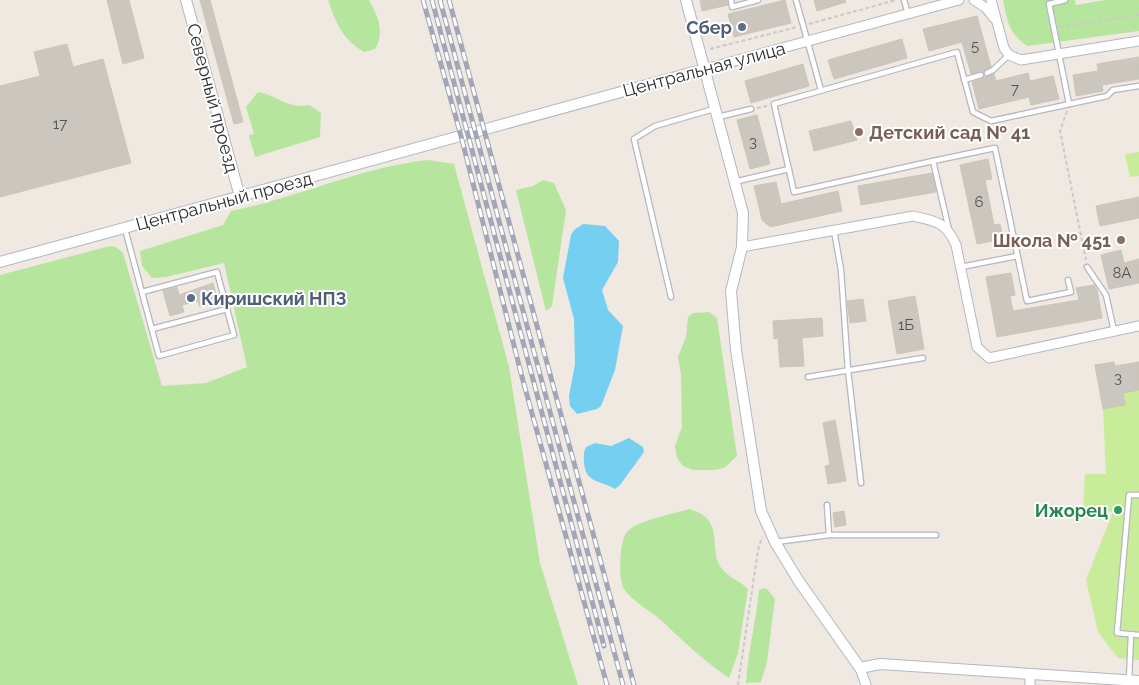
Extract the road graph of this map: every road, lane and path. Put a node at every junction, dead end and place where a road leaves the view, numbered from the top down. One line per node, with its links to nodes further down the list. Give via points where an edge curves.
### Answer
1 (186, 0): 36 (street, Северный проезд)
2 (686, 0): 22 (street)
3 (730, 0): 4 (lane, via 732,7)
4 (758, 0)
5 (796, 0): 15 (lane)
6 (896, 0): 15 (path)
7 (904, 0): 12 (lane)
8 (959, 0): 12 (street, Центральная улица)
9 (974, 0): 14 (street)
10 (991, 0): 14 (street)
11 (1065, 0): 16 (lane, via 1049,4)
12 (908, 14): 19 (street, Центральная улица)
13 (1139, 15): 16 (path)
14 (996, 20): 21 (street)
15 (802, 26): 18 (path, via 708,50); 19 (lane)
16 (1053, 28): 20 (lane)
17 (1139, 41): 20 (street)
18 (706, 42)
19 (806, 42): 22 (street, Центральная улица); 27 (lane)
20 (1058, 54): 21 (street, via 1021,60); 29 (lane)
21 (1009, 55): 23 (lane)
22 (705, 69): 31 (street); 32 (street, Центральная улица)
23 (987, 73)
24 (981, 74): 25 (lane)
25 (964, 80): 27 (lane, via 956,52); 29 (lane, via 973,112 991,121)
26 (1139, 86): 29 (lane, via 1113,90 1107,96)
27 (821, 90): 28 (lane)
28 (774, 104): 30 (path); 34 (lane)
29 (1070, 104): 44 (path, via 1060,131)
30 (751, 109): 31 (lane)
31 (716, 113): 35 (street); 47 (lane, via 655,126 634,139)
32 (448, 139): 36 (street, Центральный проезд)
33 (933, 161): 34 (lane, via 794,192); 39 (lane); 41 (lane, via 995,148)
34 (789, 169): 35 (lane)
35 (734, 182): 40 (street, via 743,213)
36 (240, 197): 37 (street, Центральный проезд)
37 (124, 228): 42 (street, Центральный проезд); 46 (lane)
38 (834, 230): 39 (street, via 913,216 931,220); 40 (street); 53 (lane, via 841,270)
39 (949, 230): 43 (street)
40 (742, 247): 58 (street, via 731,291 735,340 754,476 761,511)
41 (1017, 256): 43 (lane); 45 (lane, via 1026,301 1071,292)
42 (0, 262)
43 (960, 267): 51 (street, via 977,348 989,358)
44 (1087, 267): 51 (lane, via 1106,294)
45 (1068, 280)
46 (142, 292): 48 (lane, via 217,272); 50 (lane)
47 (670, 297)
48 (227, 309): 50 (lane); 50 (lane, via 234,335 160,356)
49 (1139, 326): 51 (street)
50 (152, 329)
51 (1114, 331)
52 (923, 358): 53 (lane)
53 (848, 370): 54 (lane); 55 (lane)
54 (808, 377)
55 (861, 483)
56 (1139, 495): 62 (lane, via 1130,495 1118,633)
57 (827, 505): 59 (lane)
58 (767, 523): 61 (street); 67 (path, via 758,550)
59 (829, 535): 60 (lane); 61 (lane)
60 (936, 535)
61 (775, 542): 64 (street)
62 (1131, 635): 63 (lane); 66 (lane)
63 (1139, 635)
64 (860, 668): 65 (street, via 880,664); 68 (street)
65 (1030, 674): 66 (street); 69 (street)
66 (1134, 681)
67 (738, 685)
68 (866, 685)
69 (1030, 685)

